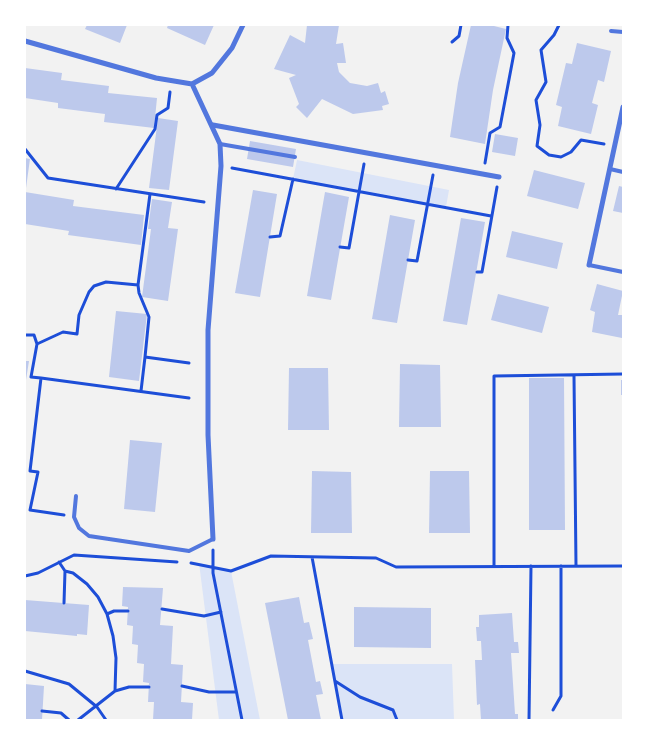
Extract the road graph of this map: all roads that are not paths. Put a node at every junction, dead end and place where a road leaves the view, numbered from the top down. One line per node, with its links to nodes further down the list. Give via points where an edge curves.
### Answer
1 (243, 25): 5 (street, via 232,48 212,73)
2 (611, 31): 3 (lane)
3 (623, 32)
4 (25, 41): 5 (street, via 156,78)
5 (192, 84): 7 (street)
6 (623, 107): 10 (street)
7 (213, 125): 8 (street); 12 (street)
8 (220, 144): 9 (lane); 16 (street, via 208,330 208,435)
9 (294, 157)
10 (610, 169): 11 (lane); 13 (street)
11 (623, 172)
12 (500, 176)
13 (589, 265): 14 (lane)
14 (623, 272)
15 (76, 496): 16 (lane, via 74,516 79,528 90,536 189,551)
16 (213, 539)

